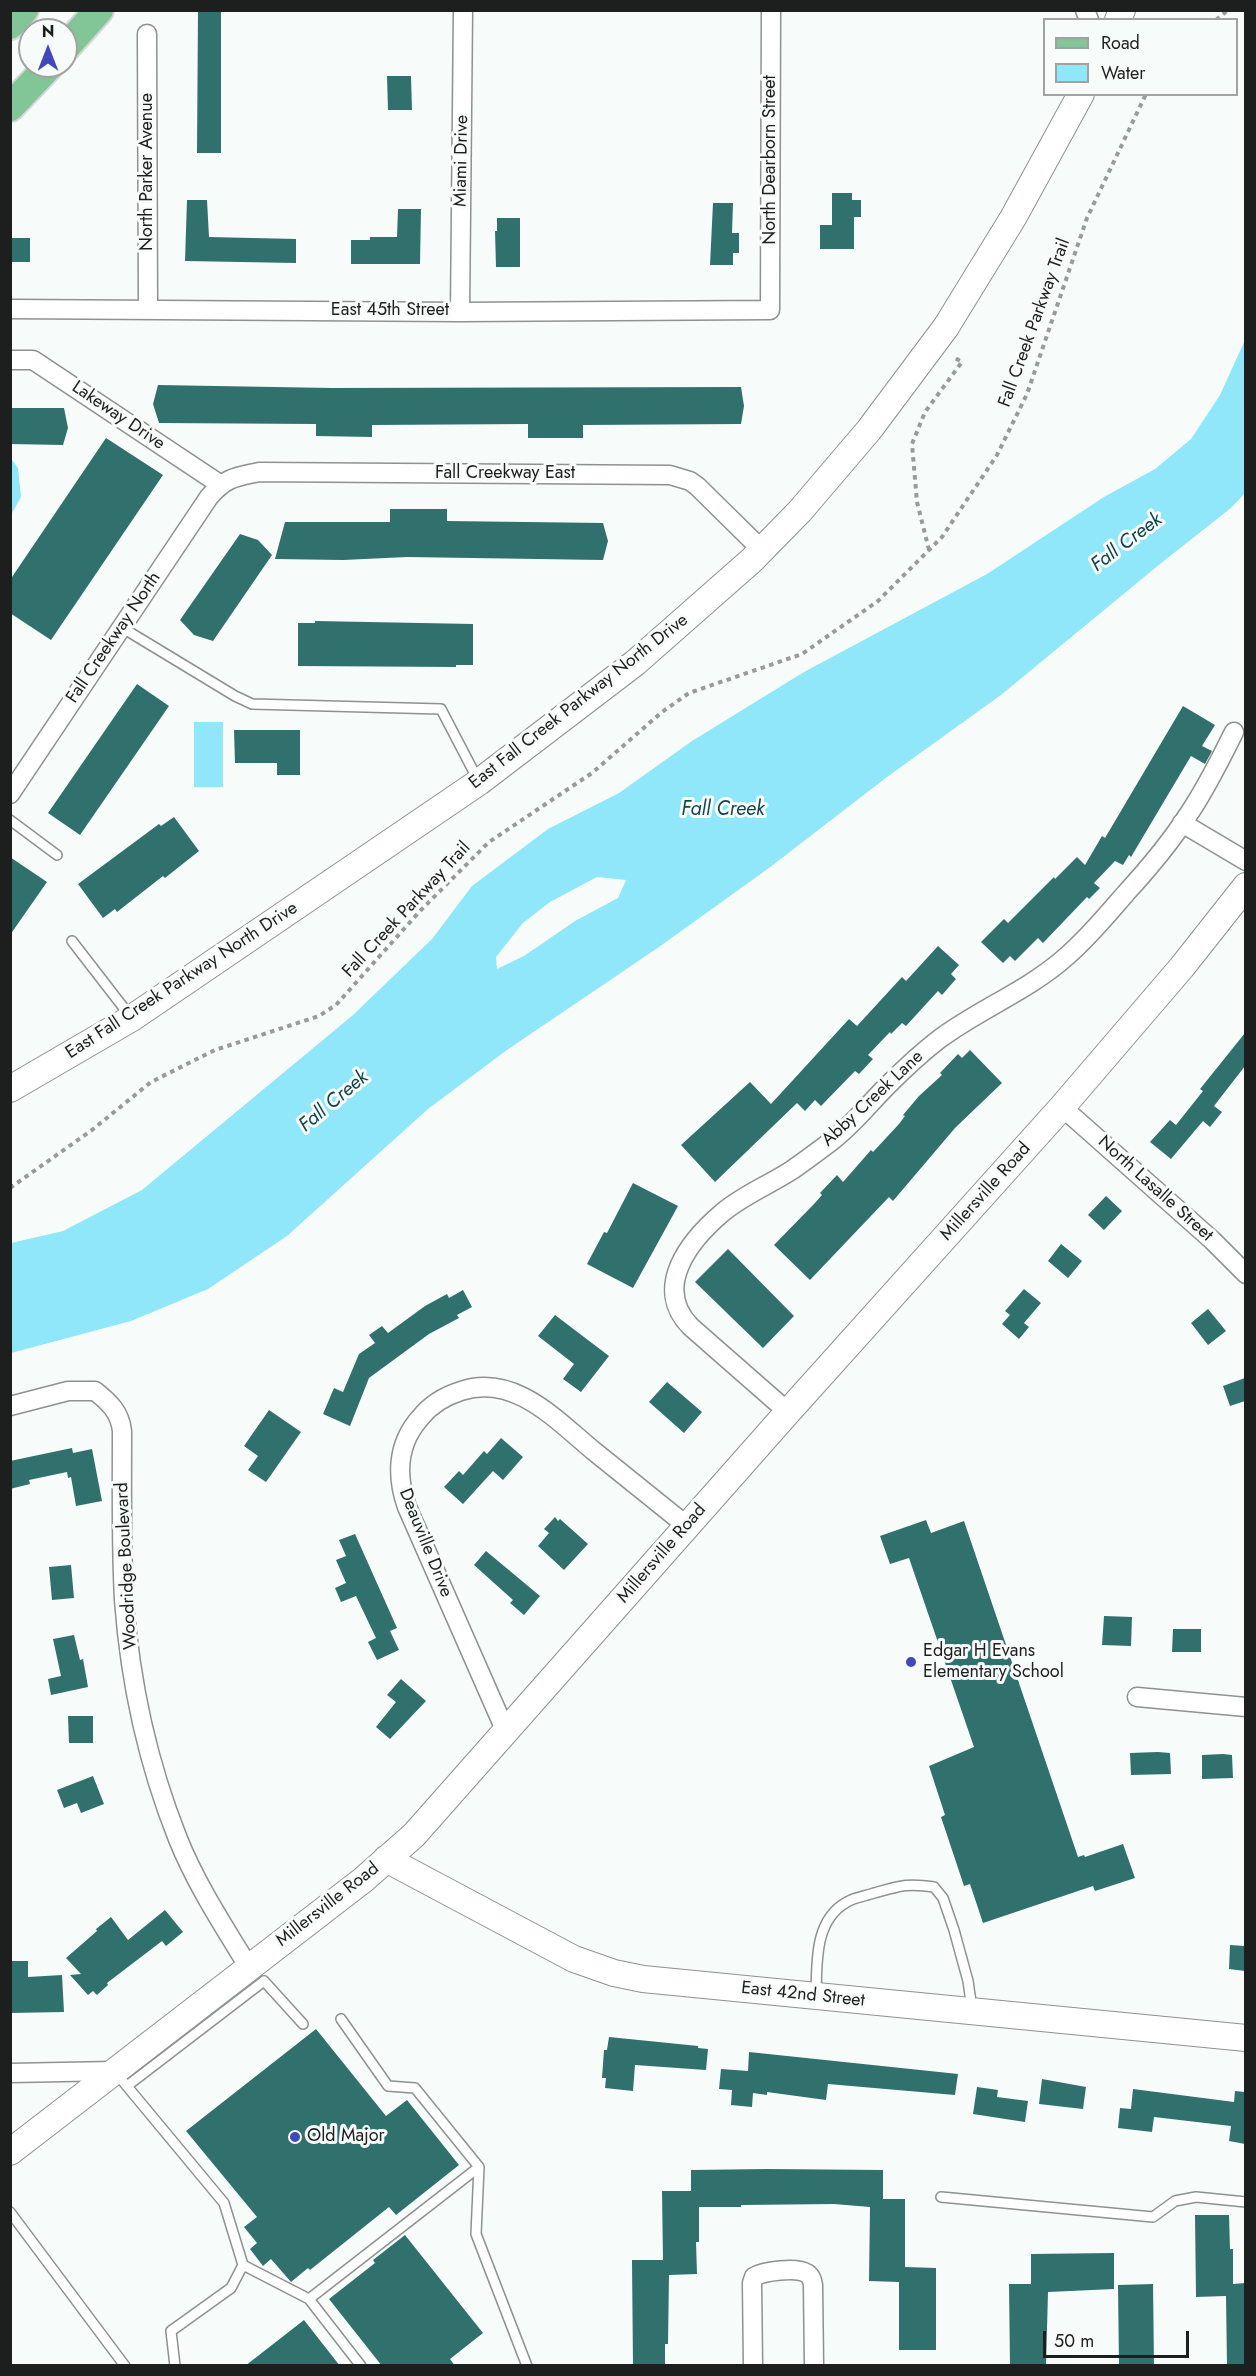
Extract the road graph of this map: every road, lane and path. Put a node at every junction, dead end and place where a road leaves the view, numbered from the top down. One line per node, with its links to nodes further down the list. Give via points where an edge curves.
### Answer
1 (24, 10): 5 (main road)
2 (99, 10): 6 (main road)
3 (464, 10): 15 (street, Miami Drive)
4 (771, 10): 14 (street, North Dearborn Street)
5 (10, 25)
6 (78, 34)
7 (147, 34): 13 (street, North Parker Avenue)
8 (37, 78): 11 (main road)
9 (1080, 96): 19 (street, East Fall Creek Parkway North Drive, via 1013,218 946,327 869,430)
10 (1145, 96): 20 (path, Fall Creek Parkway Trail, via 1087,218 1022,404 997,455 942,537)
11 (10, 106)
12 (10, 309): 13 (street, East 45th Street)
13 (148, 310): 15 (street, East 45th Street)
14 (770, 310): 15 (street, East 45th Street)
15 (460, 312)
16 (956, 358): 20 (path, via 962,362 926,412 912,444 917,502)
17 (10, 360): 18 (street, Lakeway Drive, via 33,360)
18 (221, 485): 19 (street, Fall Creekway East, via 240,475 259,472 670,475 697,486); 21 (street, Fall Creekway North, via 209,496)
19 (762, 550): 23 (street, East Fall Creek Parkway North Drive, via 635,663)
20 (929, 550): 34 (path, Fall Creek Parkway Trail, via 878,601 802,654 688,693 592,773 489,842 420,911 336,1005 318,1016 215,1050 151,1082)
21 (121, 627): 23 (lane, via 252,704 441,709); 24 (street, Fall Creekway North)
22 (1234, 732): 26 (street, Abby Creek Lane)
23 (479, 782): 31 (street, East Fall Creek Parkway North Drive)
24 (10, 794)
25 (10, 820): 27 (lane)
26 (1182, 823): 28 (street); 37 (street, Abby Creek Lane, via 1150,867 1068,955 914,1059 830,1143 723,1212 683,1258 674,1283 681,1314)
27 (57, 855)
28 (1245, 861)
29 (1245, 886): 33 (street, Millersville Road, via 1182,967)
30 (72, 941): 31 (lane)
31 (132, 1018): 32 (street, East Fall Creek Parkway North Drive)
32 (10, 1089)
33 (1062, 1107): 35 (street, North Lasalle Street, via 1219,1246); 37 (street, Millersville Road)
34 (10, 1188)
35 (1245, 1274)
36 (10, 1406): 43 (street, Woodridge Boulevard, via 68,1391 95,1390 113,1406 121,1424 124,1601 146,1736 185,1856)
37 (788, 1412): 38 (street, Millersville Road)
38 (687, 1526): 41 (street, Millersville Road); 41 (street, Deauville Drive, via 523,1396 488,1387 470,1388 444,1396 423,1414 412,1428 402,1453 401,1490)
39 (1137, 1697): 40 (street)
40 (1245, 1707)
41 (506, 1732): 42 (street, Millersville Road, via 414,1835)
42 (386, 1859): 43 (street, Millersville Road); 44 (street, East 42nd Street, via 588,1965 643,1979)
43 (248, 1966): 50 (street, Millersville Road)
44 (816, 1996): 45 (street, East 42nd Street); 45 (lane, via 820,1934 833,1914 847,1902 906,1884 934,1887 944,1898 968,1982)
45 (972, 2012): 48 (street, East 42nd Street)
46 (340, 2019): 52 (lane, via 388,2086 415,2088)
47 (303, 2024): 50 (lane, via 264,1981)
48 (1245, 2038)
49 (10, 2073): 50 (street)
50 (120, 2078): 51 (street, Millersville Road); 56 (lane, via 224,2204)
51 (10, 2152)
52 (479, 2167): 57 (lane); 61 (lane, via 476,2234)
53 (941, 2197): 54 (lane, via 1153,2217 1175,2201 1196,2197)
54 (1245, 2202)
55 (10, 2212): 58 (lane)
56 (243, 2265): 57 (lane); 59 (lane, via 231,2288 171,2331)
57 (309, 2300): 60 (lane)
58 (125, 2366)
59 (175, 2366)
60 (361, 2366)
61 (527, 2366)
62 (753, 2366): 63 (street, via 752,2283 754,2277 766,2271 802,2271 811,2277)
63 (814, 2366)

